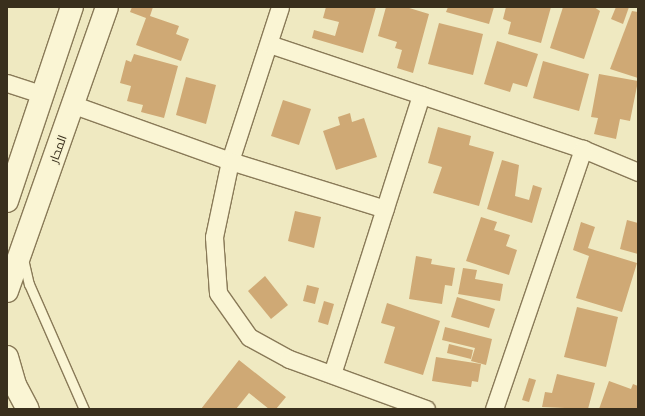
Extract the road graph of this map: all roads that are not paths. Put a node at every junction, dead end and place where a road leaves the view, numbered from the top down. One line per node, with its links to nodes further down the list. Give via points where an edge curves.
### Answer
1 (72, 7): 6 (street)
2 (107, 7): 8 (street, المحار)
3 (280, 7): 4 (street)
4 (269, 44): 7 (street); 10 (street)
5 (7, 83): 6 (street)
6 (43, 95): 12 (street)
7 (421, 95): 9 (street); 13 (street)
8 (74, 105): 10 (street); 14 (street, المحار)
9 (583, 149): 11 (street); 21 (street)
10 (230, 161): 13 (street); 17 (street, via 214,237 218,293 249,337 289,359)
11 (638, 172)
12 (7, 201)
13 (385, 209): 17 (street)
14 (30, 226): 15 (street, المحار); 19 (lane, via 24,272)
15 (7, 291)
16 (7, 357): 18 (street, via 15,385)
17 (332, 374): 20 (street)
18 (28, 409)
19 (84, 409)
20 (426, 409)
21 (494, 409)

